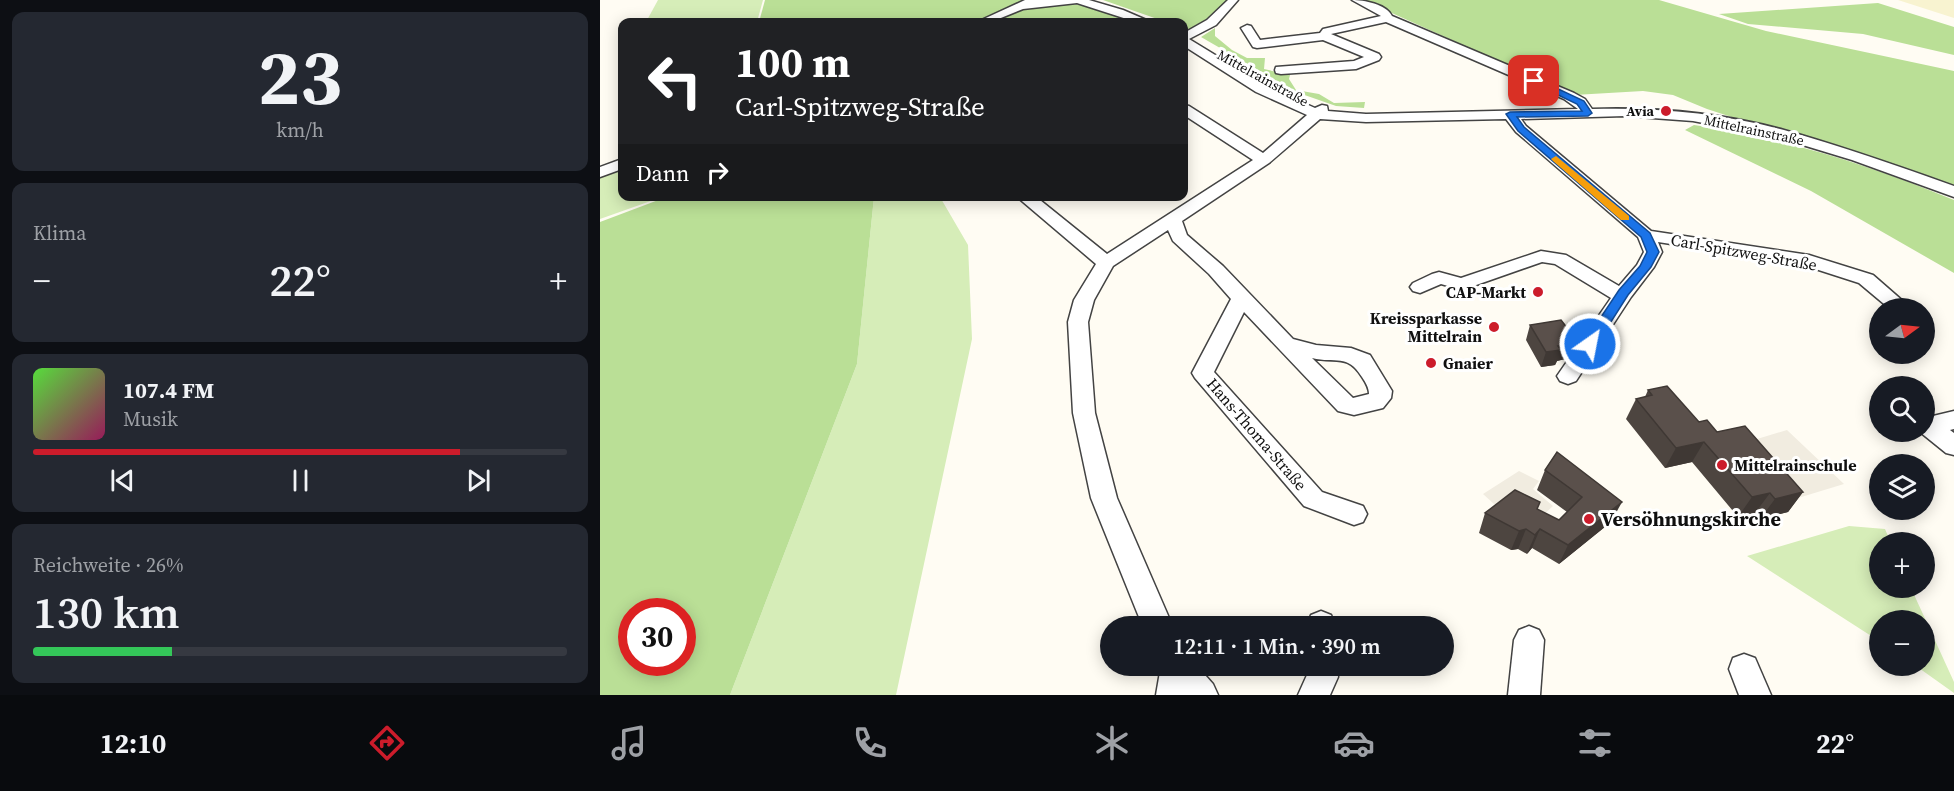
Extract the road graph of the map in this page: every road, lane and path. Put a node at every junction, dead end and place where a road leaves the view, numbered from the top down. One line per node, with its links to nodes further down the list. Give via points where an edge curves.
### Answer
1 (1033, 0): 6 (street)
2 (1078, 0): 6 (street); 8 (street)
3 (1099, 0): 9 (street)
4 (1233, 0): 13 (street, via 1206,27)
5 (1357, 0): 10 (street)
6 (1020, 6): 7 (street)
7 (992, 18)
8 (1140, 18)
9 (1143, 18)
10 (1387, 18): 14 (street, via 1327,31); 20 (street, via 1569,96 1581,102)
11 (1290, 27): 17 (street)
12 (1246, 28): 17 (street, via 1257,44)
13 (1188, 36)
14 (1327, 36): 17 (street); 18 (street, via 1375,57 1356,65)
15 (1188, 39): 24 (street, Mittelrainstraße)
16 (1188, 39): 24 (street, Mittelrainstraße, via 1293,96)
17 (1300, 40)
18 (1281, 70)
19 (1188, 112): 25 (street)
20 (1588, 113): 21 (street, Mittelrainstraße); 28 (street, Mittelrainstraße, via 1729,127 1812,143)
21 (1510, 114): 22 (street, Mittelrainstraße); 31 (street, via 1521,129)
22 (1418, 115): 23 (street, Mittelrainstraße); 24 (street, Mittelrainstraße)
23 (1340, 117): 24 (street); 24 (street, Mittelrainstraße)
24 (1311, 118): 25 (street)
25 (1264, 160): 30 (street)
26 (618, 165): 27 (street)
27 (600, 172)
28 (1954, 192)
29 (1030, 201): 32 (street)
30 (1173, 219): 32 (street); 35 (street, via 1179,237)
31 (1646, 235): 34 (street, Carl-Spitzweg-Straße, via 1653,252); 36 (street, Carl-Spitzweg-Straße, via 1803,259 1866,279)
32 (1106, 263): 44 (street, via 1084,300 1078,322 1084,413 1104,498)
33 (1420, 287): 34 (street, via 1439,278 1462,284 1541,256 1560,259)
34 (1622, 296): 38 (street, Carl-Spitzweg-Straße)
35 (1241, 298): 37 (street); 43 (street, Hans-Thoma-Straße, via 1203,373 1314,499)
36 (1889, 298)
37 (1286, 344)
38 (1568, 376)
39 (1954, 420): 40 (street)
40 (1935, 423)
41 (1935, 431): 42 (street)
42 (1954, 446)
43 (1354, 514)
44 (1153, 616)
45 (1528, 640): 52 (street)
46 (1175, 676): 49 (street)
47 (1185, 676): 50 (street)
48 (1323, 676): 51 (street)
49 (1172, 695)
50 (1202, 695)
51 (1314, 695)
52 (1524, 695)

